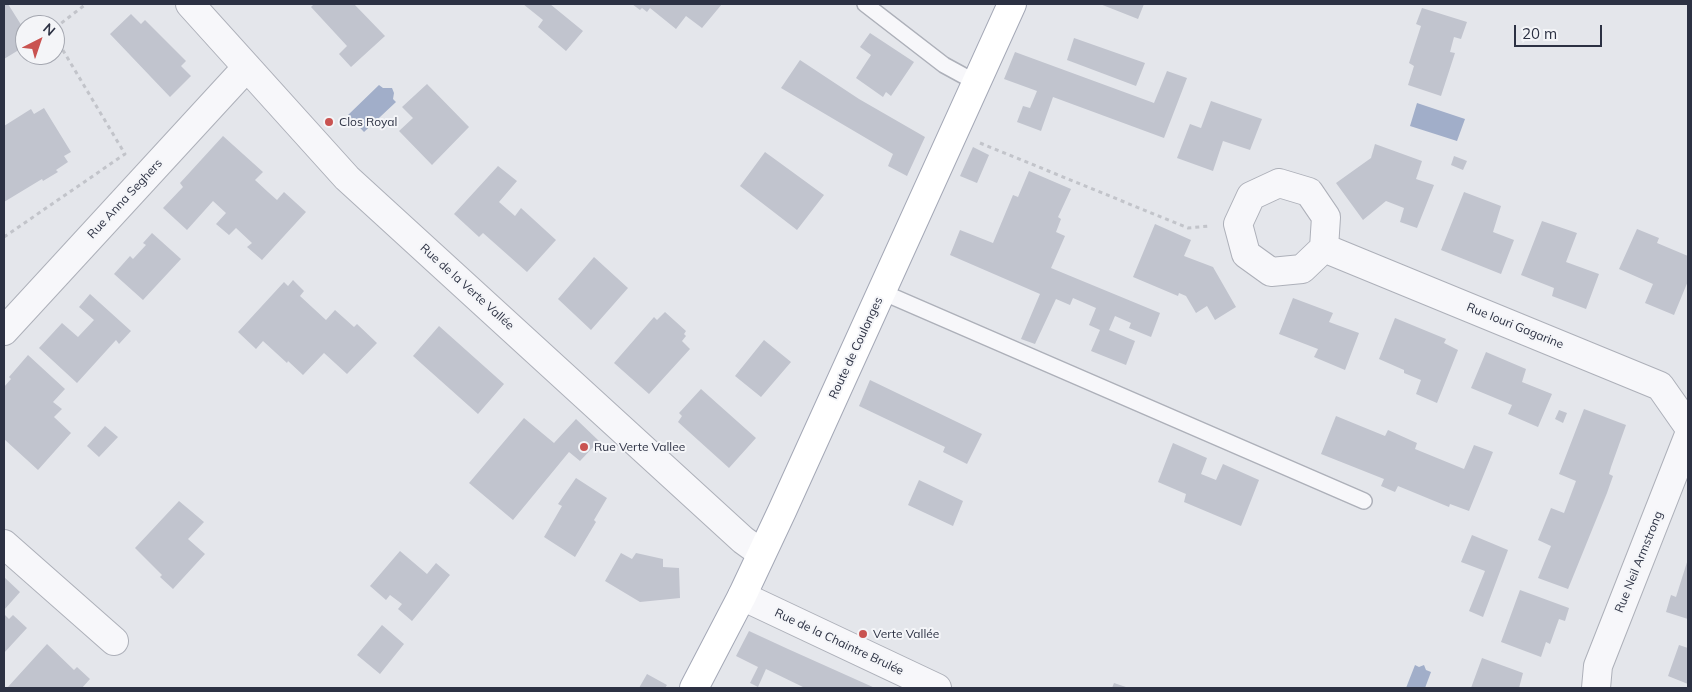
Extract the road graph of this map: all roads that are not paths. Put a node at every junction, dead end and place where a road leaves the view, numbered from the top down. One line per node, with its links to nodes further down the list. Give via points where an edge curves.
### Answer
1 (190, 4): 4 (street, Rue de la Verte Vallée)
2 (865, 4): 5 (lane, via 944,66)
3 (1012, 4): 5 (main road, Route de Coulonges)
4 (247, 67): 8 (street, Rue Anna Seghers); 13 (street, Rue de la Verte Vallée, via 347,178)
5 (977, 83): 7 (main road, Route de Coulonges)
6 (1324, 248): 6 (street, via 1326,217 1309,192 1279,183 1251,196 1238,224 1246,254 1271,272 1302,269); 9 (street, Rue Iouri Gagarine, via 1660,386)
7 (882, 292): 11 (lane); 13 (main road, Route de Coulonges)
8 (4, 331)
9 (1688, 426)
10 (1688, 437): 18 (street, Rue Neil Armstrong, via 1598,666)
11 (1364, 501)
12 (4, 544): 15 (street)
13 (761, 553): 14 (main road, Route de Coulonges)
14 (742, 596): 16 (main road, Route de Coulonges); 17 (street, Rue de la Chaintre Brulée)
15 (114, 641)
16 (694, 688)
17 (937, 688)
18 (1596, 688)

